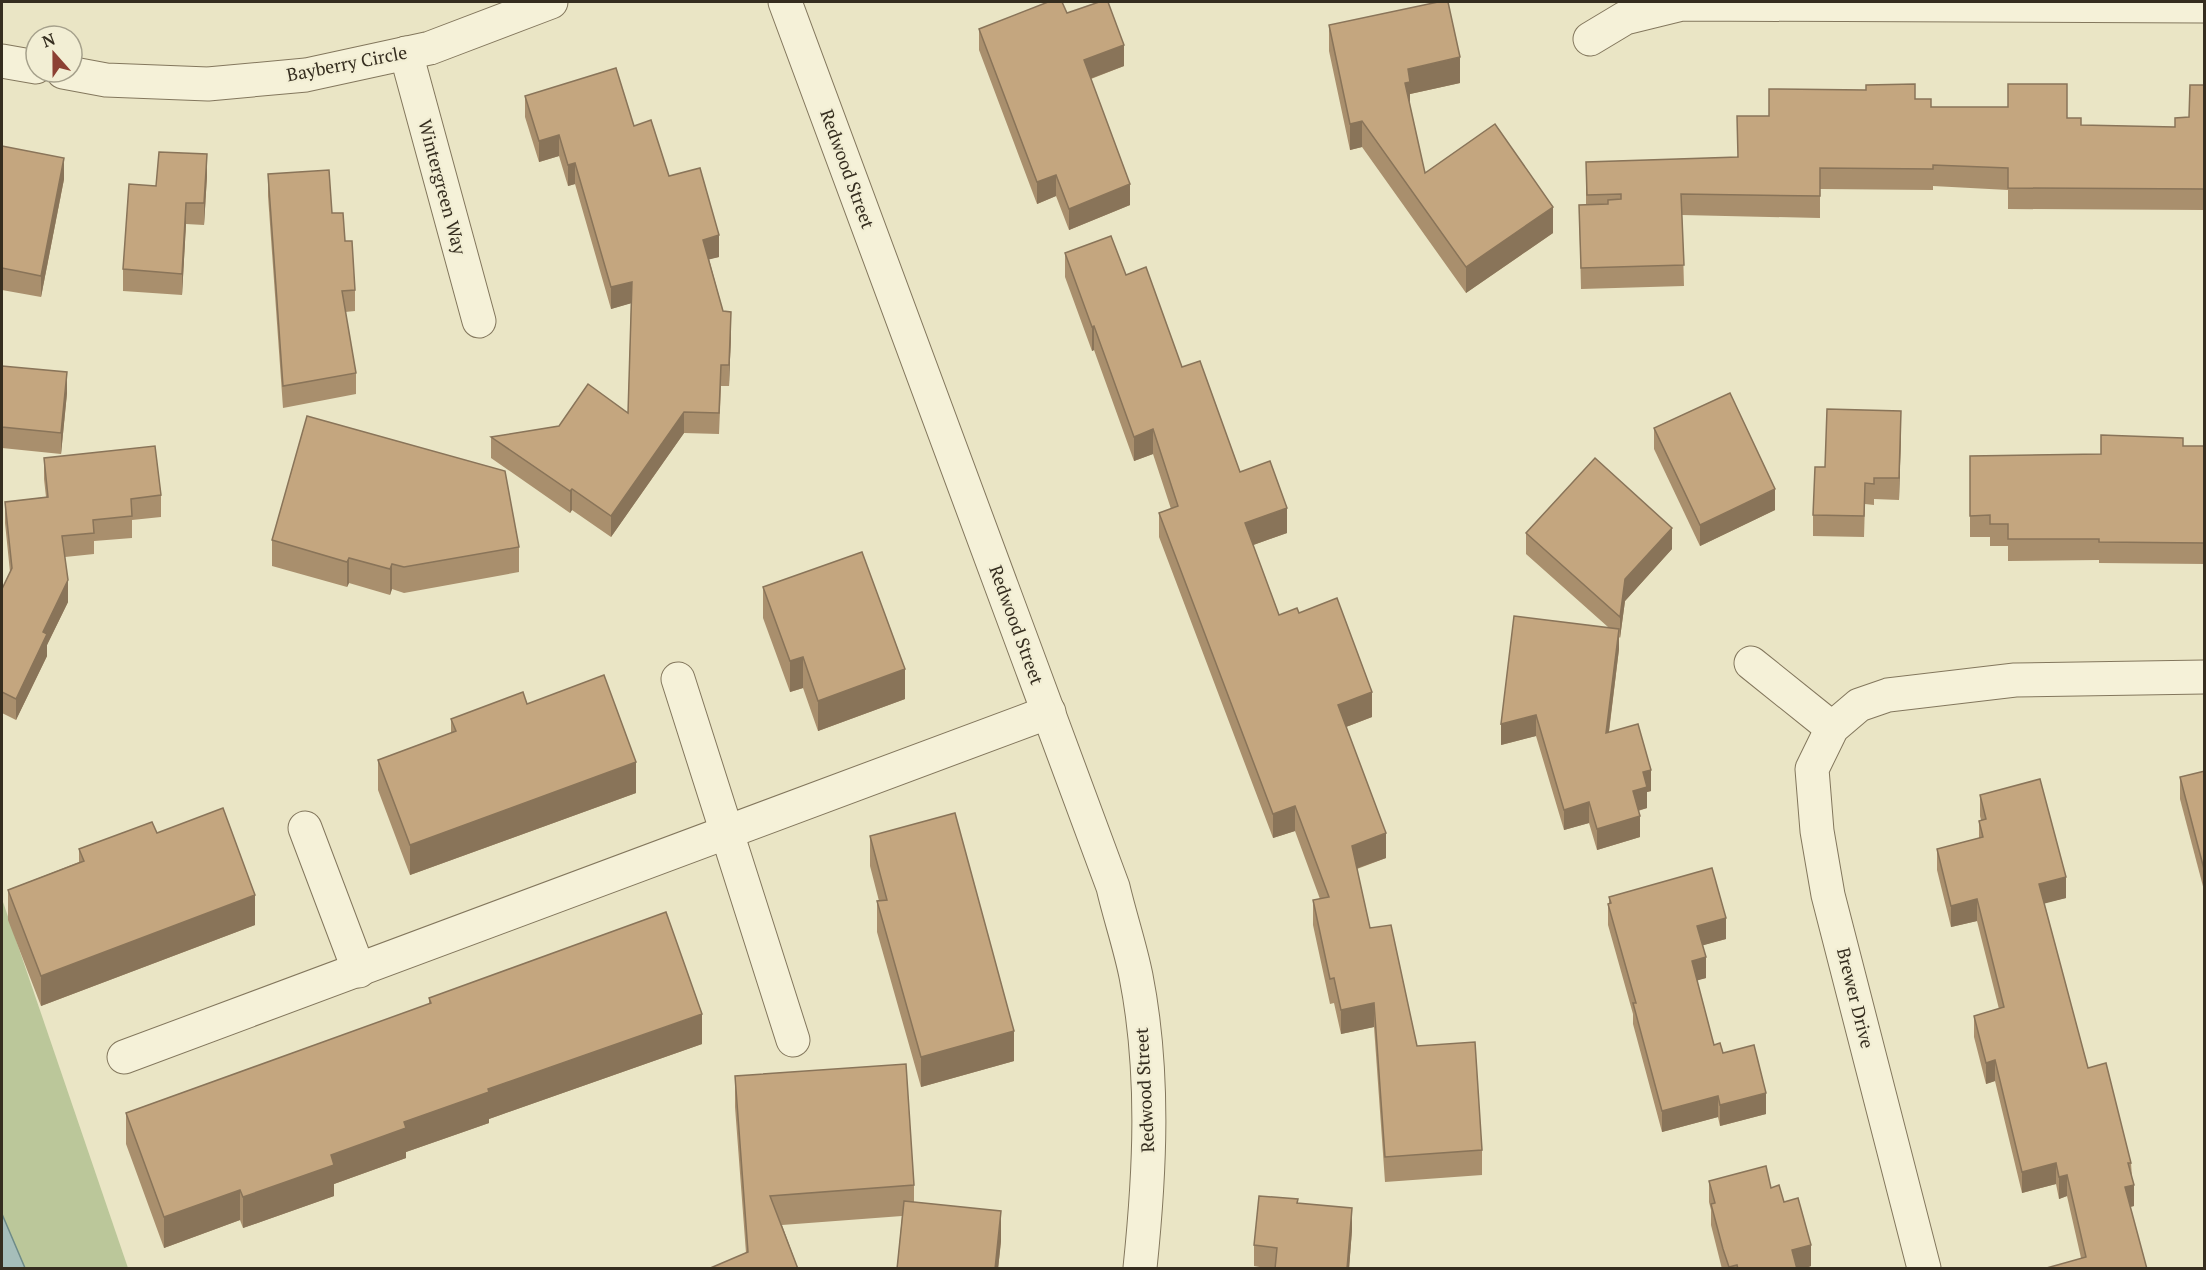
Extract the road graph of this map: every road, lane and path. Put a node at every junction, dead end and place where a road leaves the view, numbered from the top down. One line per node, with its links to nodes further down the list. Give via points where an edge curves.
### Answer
1 (551, 2): 5 (street, Bayberry Circle, via 430,48)
2 (785, 2): 13 (street, Redwood Street)
3 (2205, 6): 4 (street, via 1682,4 1625,18)
4 (1590, 39)
5 (406, 53): 8 (street, Bayberry Circle, via 306,75 208,84); 9 (street, Wintergreen Way)
6 (2, 61): 7 (street)
7 (24, 65)
8 (84, 76)
9 (479, 321)
10 (1751, 663): 14 (street)
11 (2205, 677): 14 (street, Brewer Drive, via 2015,680 1915,690 1859,705)
12 (678, 679): 16 (street)
13 (1049, 712): 16 (street); 20 (street, Redwood Street, via 1113,887 1136,976 1145,1040 1150,1129)
14 (1832, 728): 21 (street, Brewer Drive, via 1812,769 1816,831 1828,895)
15 (305, 828): 17 (street)
16 (727, 834): 17 (street); 18 (street)
17 (359, 971): 19 (street)
18 (793, 1040)
19 (124, 1058)
20 (1140, 1269)
21 (1924, 1269)

